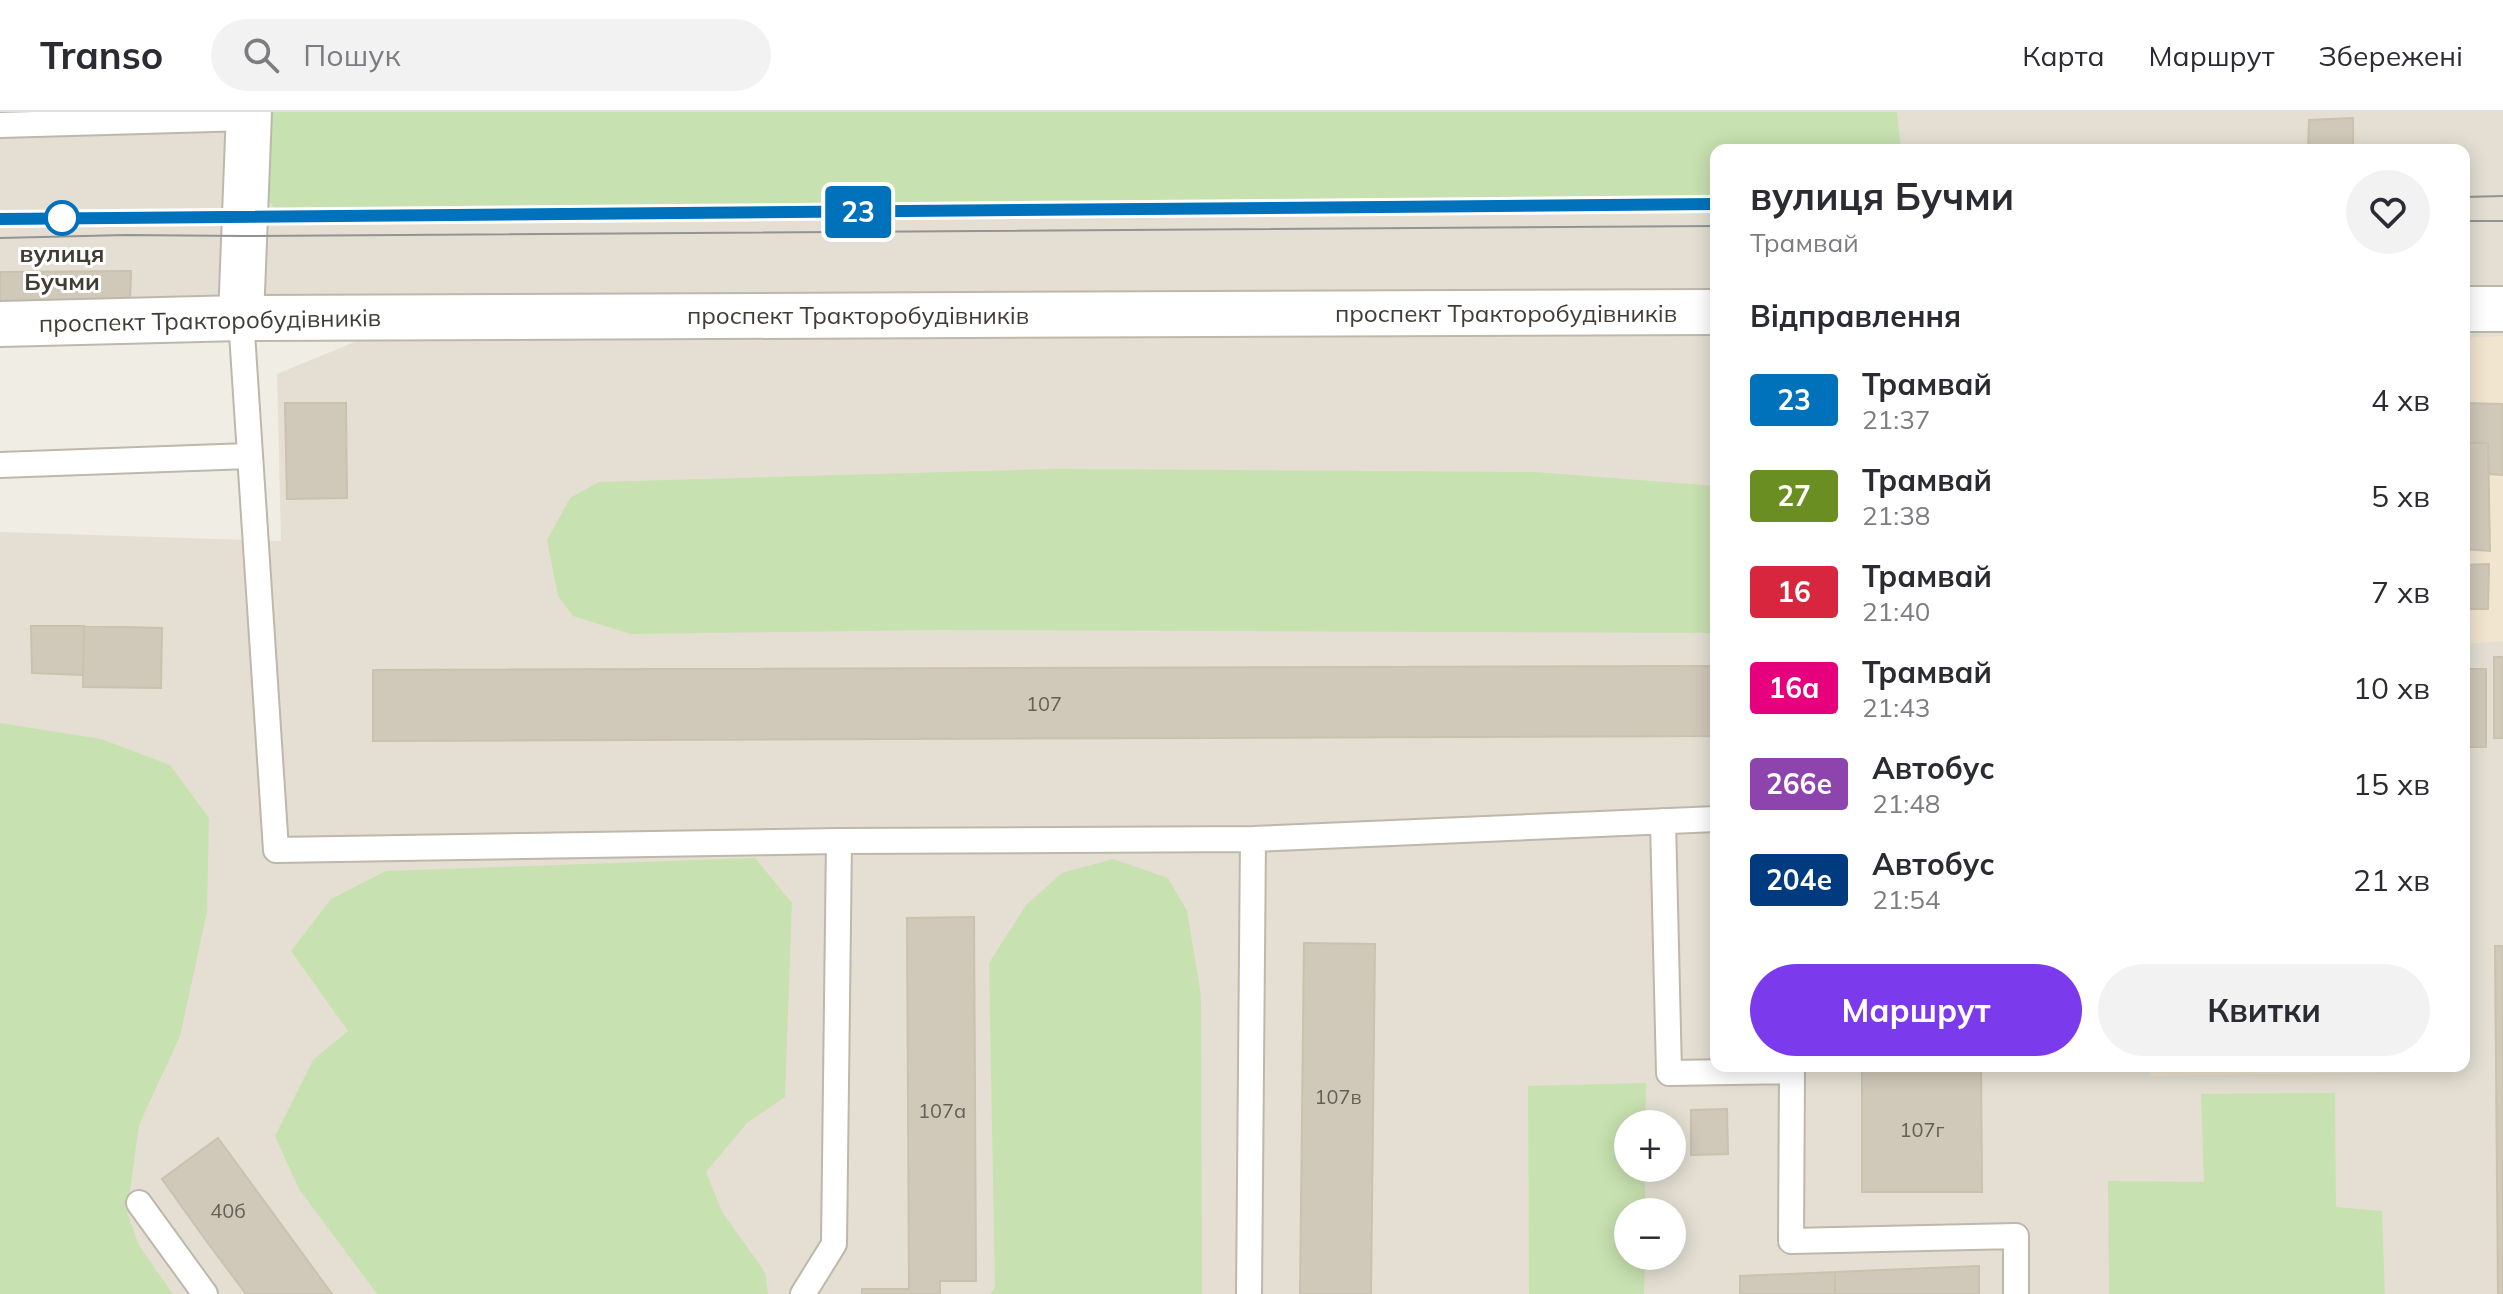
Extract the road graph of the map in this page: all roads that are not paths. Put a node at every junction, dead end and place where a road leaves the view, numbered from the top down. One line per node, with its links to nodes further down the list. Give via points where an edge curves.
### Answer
1 (249, 115): 2 (lane); 6 (street)
2 (0, 125)
3 (2470, 309): 4 (street)
4 (2503, 309)
5 (1710, 312): 6 (street, проспект Тракторобудівників)
6 (241, 318): 7 (street, проспект Тракторобудівників); 8 (lane)
7 (0, 324)
8 (249, 456): 9 (lane); 13 (lane, via 276,850)
9 (0, 465)
10 (1710, 819): 11 (lane)
11 (1663, 821): 12 (lane); 14 (lane, via 1669,1073)
12 (1253, 839): 13 (lane); 19 (lane)
13 (839, 841): 18 (lane, via 834,1244)
14 (1730, 1072)
15 (1792, 1072): 20 (lane, via 1791,1241 2016,1236)
16 (139, 1203): 17 (lane)
17 (205, 1294)
18 (803, 1294)
19 (1249, 1294)
20 (2016, 1294)

